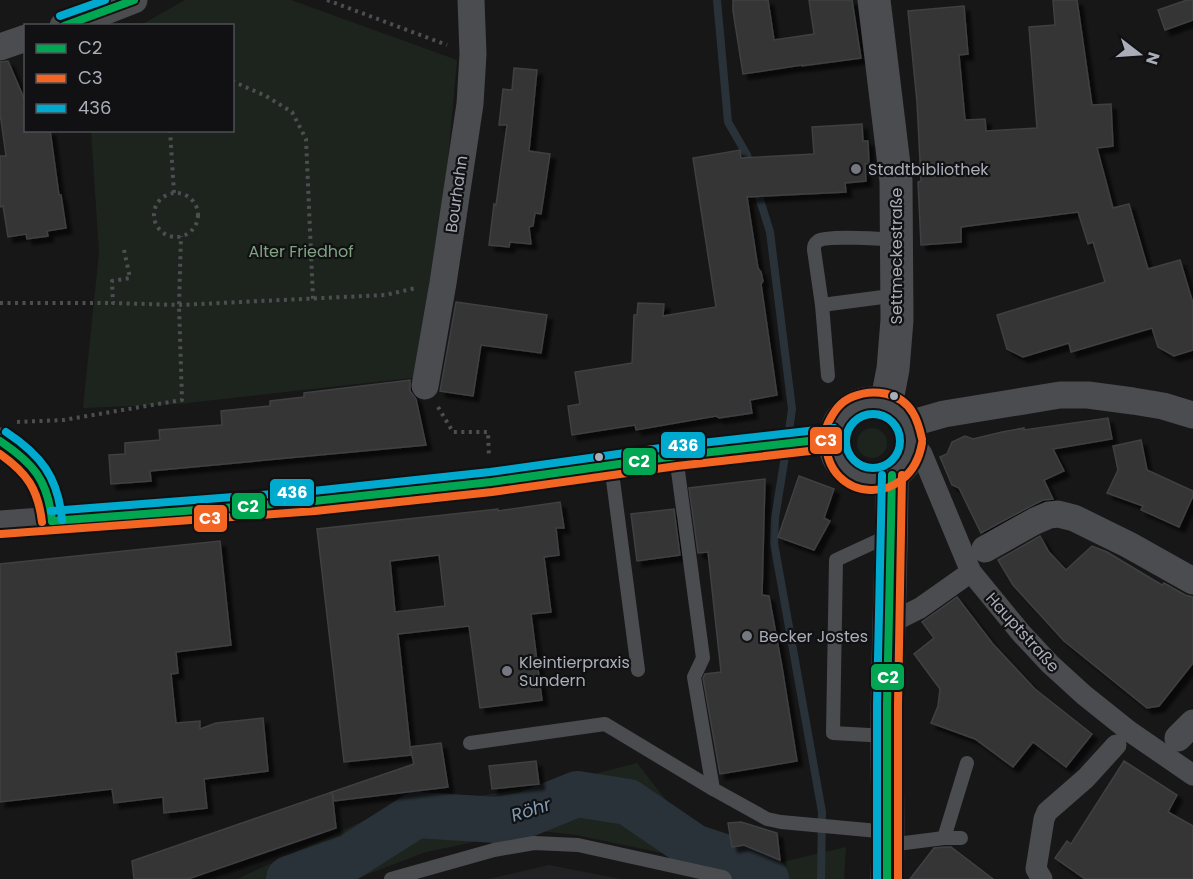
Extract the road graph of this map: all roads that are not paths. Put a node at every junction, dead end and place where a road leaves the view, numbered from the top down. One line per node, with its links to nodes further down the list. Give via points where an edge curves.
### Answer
1 (134, 0): 4 (street)
2 (471, 0): 11 (street, Bourhahn, via 470,104)
3 (874, 0): 7 (street, Settmeckestraße, via 896,181)
4 (69, 24)
5 (24, 39): 6 (street)
6 (0, 47)
7 (896, 240): 8 (street, Settmeckestraße); 9 (lane, via 831,239 815,243)
8 (898, 295): 9 (lane); 13 (street, Settmeckestraße, via 895,350)
9 (822, 305): 10 (lane)
10 (828, 376)
11 (425, 386)
12 (1193, 415): 13 (street, via 1133,400 1088,395 1059,396)
13 (902, 423): 14 (street, via 878,402 864,403 845,414); 18 (street, via 909,454); 23 (street, Hauptstraße, via 922,454)
14 (824, 440): 16 (street); 18 (street, via 854,475 867,479)
15 (0, 441): 19 (street, via 37,472 48,494)
16 (676, 456): 17 (street); 33 (lane, via 703,658 694,677)
17 (611, 465): 19 (street, via 314,501); 26 (lane)
18 (892, 475): 21 (street)
19 (52, 521): 20 (street)
20 (0, 524)
21 (892, 534): 25 (street); 27 (lane, via 836,560 833,734)
22 (985, 549): 24 (street, via 1035,521 1058,514 1129,545)
23 (971, 572): 25 (street, via 920,608); 28 (street, Hauptstraße, via 1050,664 1093,702 1130,731)
24 (1193, 582)
25 (890, 623): 27 (street)
26 (638, 670)
27 (886, 736): 34 (street)
28 (1179, 739): 32 (street, Hauptstraße)
29 (470, 743): 33 (lane, via 605,724)
30 (1116, 745): 40 (street, via 1047,812 1036,869)
31 (968, 763): 35 (lane)
32 (1193, 775)
33 (712, 789): 34 (lane, via 767,819)
34 (889, 838): 35 (lane); 39 (street)
35 (944, 838): 36 (lane)
36 (961, 838)
37 (392, 879): 38 (lane, via 494,850 534,843 578,845)
38 (725, 879)
39 (887, 879)
40 (1042, 879)

